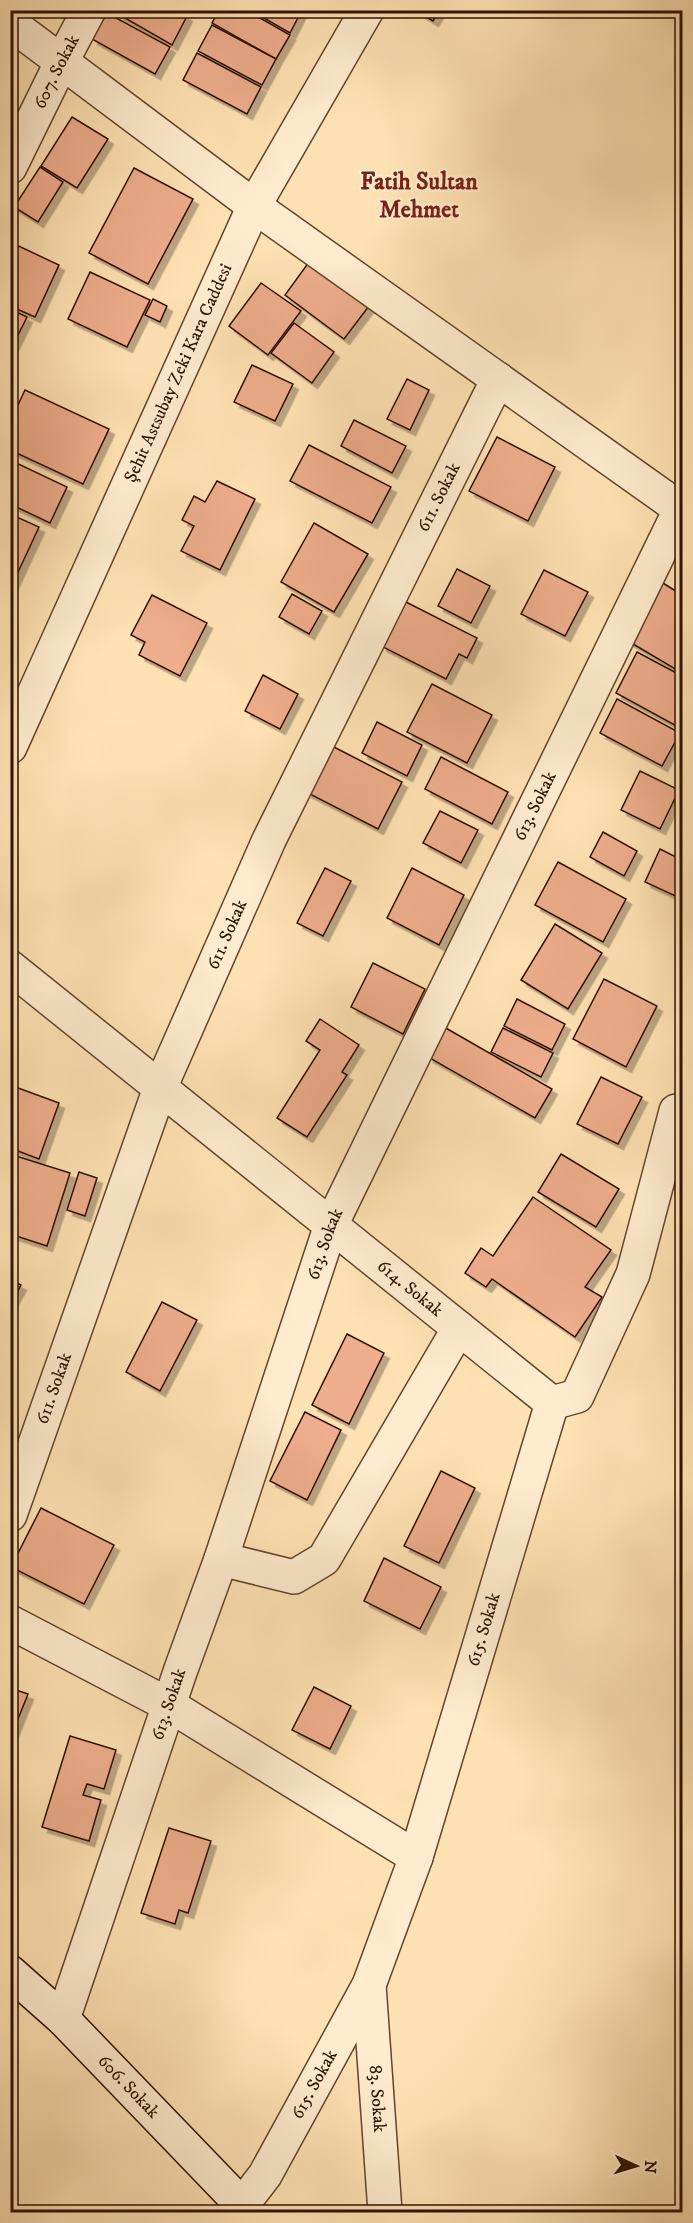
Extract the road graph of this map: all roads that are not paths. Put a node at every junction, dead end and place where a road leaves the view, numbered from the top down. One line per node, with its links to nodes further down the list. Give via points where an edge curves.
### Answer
1 (89, 10): 4 (street, 607. Sokak)
2 (367, 10): 6 (street, Şehit Astsubay Zeki Kara Caddesi)
3 (10, 23): 4 (street)
4 (62, 62): 5 (street, 607. Sokak); 6 (street)
5 (10, 167)
6 (254, 206): 7 (street); 9 (street, Şehit Astsubay Zeki Kara Caddesi)
7 (498, 380): 8 (street); 11 (street, 611. Sokak, via 269,840)
8 (682, 509): 13 (street, 613. Sokak)
9 (10, 747)
10 (10, 967): 11 (street, 614. Sokak)
11 (160, 1088): 13 (street, 614. Sokak); 16 (street, 611. Sokak)
12 (676, 1111): 15 (street, via 633,1274 577,1396)
13 (331, 1225): 14 (street, 614. Sokak); 17 (street, 613. Sokak)
14 (459, 1328): 15 (street, 614. Sokak); 17 (street, via 324,1559 294,1577)
15 (552, 1403): 20 (street, 615. Sokak)
16 (10, 1515)
17 (221, 1559): 19 (street, 613. Sokak)
18 (10, 1622): 19 (street)
19 (169, 1705): 20 (street); 23 (street, 613. Sokak)
20 (416, 1857): 22 (street, 615. Sokak)
21 (10, 1972): 23 (street, 606. Sokak)
22 (369, 1985): 24 (street, 615. Sokak, via 265,2175); 25 (street, 83. Sokak)
23 (63, 2019): 24 (street, 606. Sokak)
24 (239, 2209)
25 (385, 2212)

